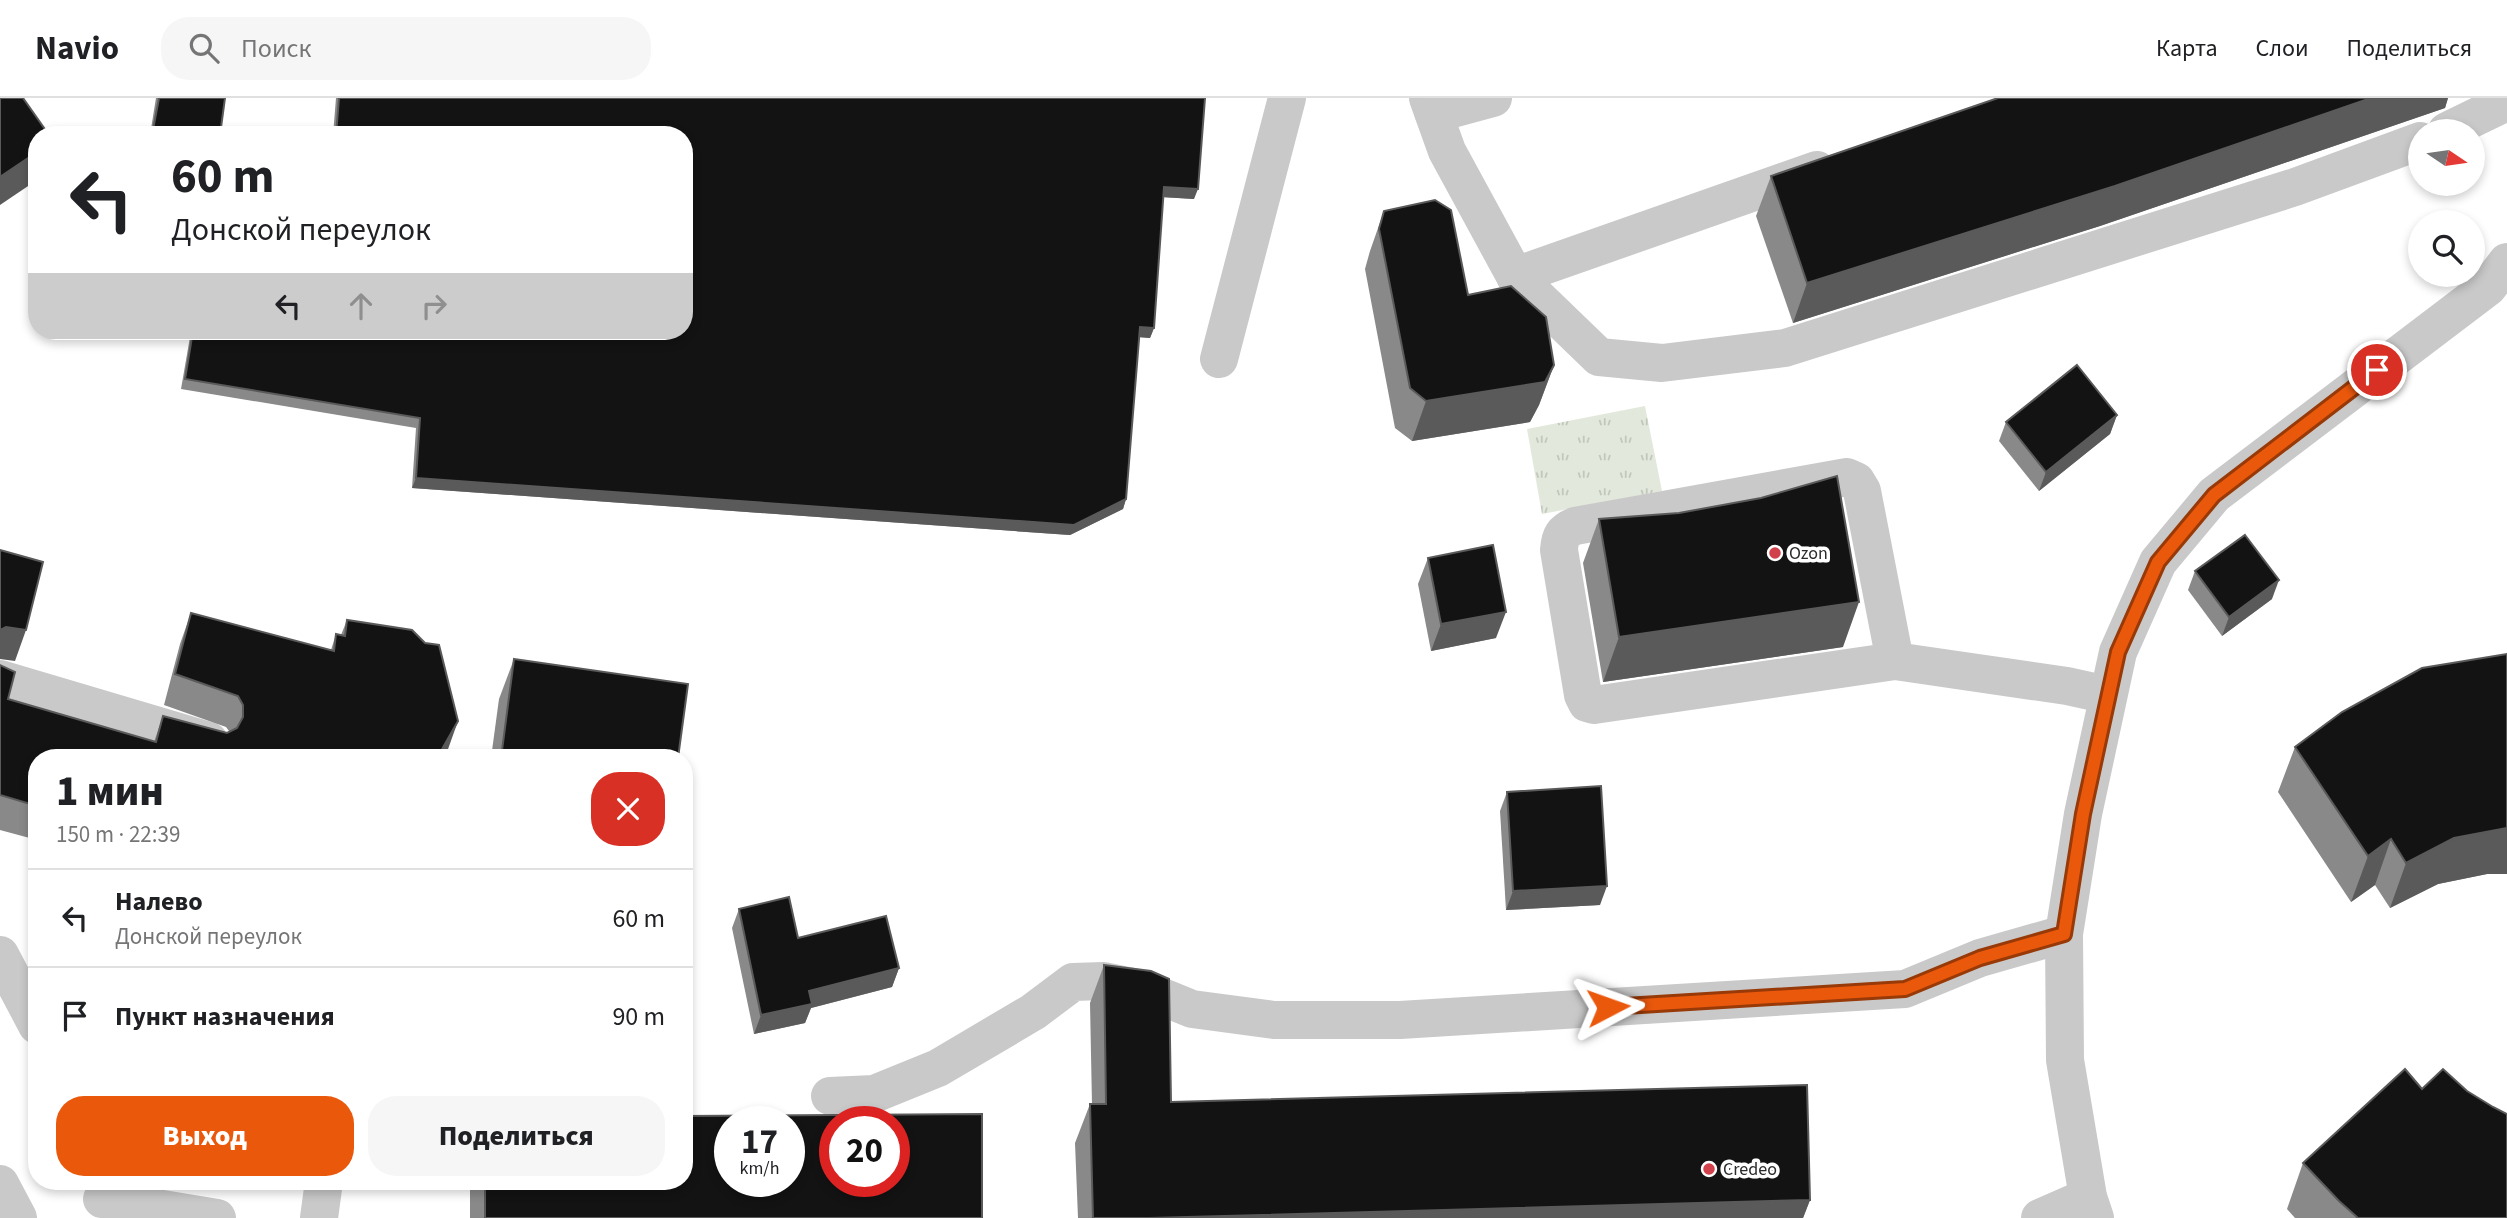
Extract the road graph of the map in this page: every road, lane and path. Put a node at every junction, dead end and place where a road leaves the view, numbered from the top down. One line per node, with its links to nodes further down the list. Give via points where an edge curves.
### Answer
1 (1287, 98): 10 (street)
2 (1493, 98): 4 (street)
3 (2507, 102): 5 (street)
4 (1431, 106): 9 (street, via 1447,151)
5 (2472, 119)
6 (2408, 145): 9 (street, via 2295,187 1785,348 1662,363 1599,357)
7 (1853, 157): 9 (street)
8 (2507, 262): 13 (street, via 2488,286 2214,495 2158,562 2118,652)
9 (1515, 276)
10 (1219, 359)
11 (1895, 661): 11 (street, via 1603,705 1587,703 1580,682 1560,538 1575,526 1847,477 1862,491); 13 (street)
12 (0, 679): 14 (street)
13 (2108, 695): 15 (street)
14 (211, 742)
15 (2064, 934): 18 (street, via 1980,958 1905,989 1400,1020 1274,1020 1192,1009 1143,989 1104,981 1073,982 1033,1012 938,1068 874,1094); 22 (street, via 2065,1060)
16 (0, 955): 17 (street)
17 (28, 1008)
18 (830, 1096)
19 (0, 1184): 23 (street)
20 (323, 1190): 25 (street)
21 (98, 1199): 24 (street)
22 (2092, 1207): 26 (street)
23 (18, 1218)
24 (217, 1218)
25 (319, 1218)
26 (2040, 1218)

